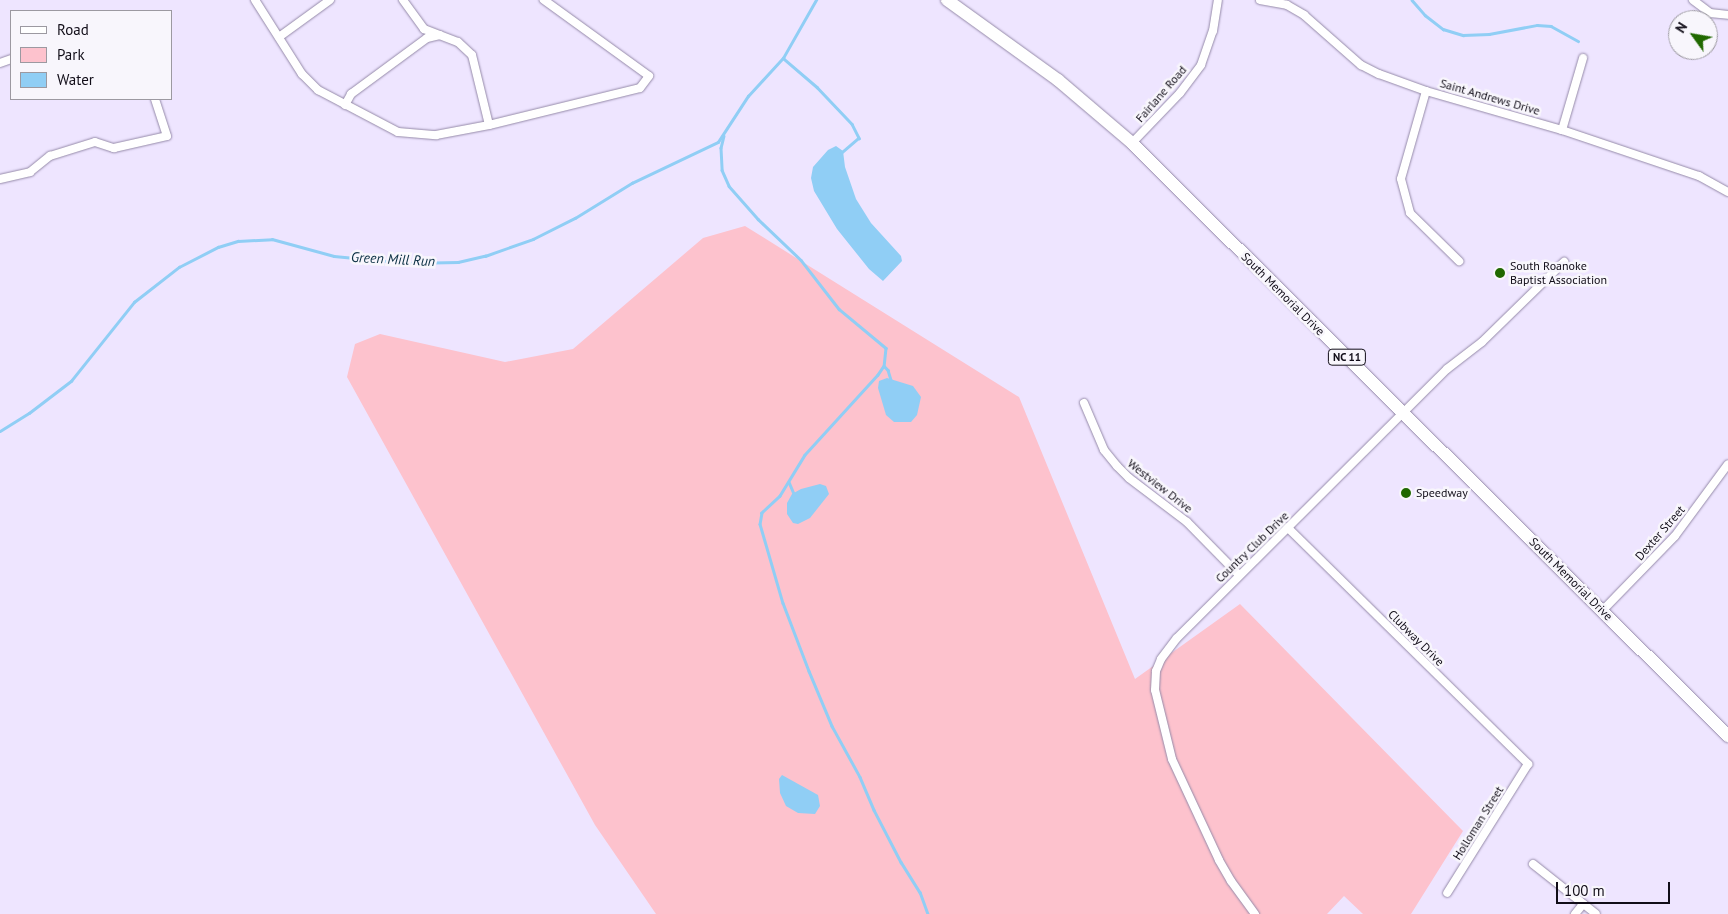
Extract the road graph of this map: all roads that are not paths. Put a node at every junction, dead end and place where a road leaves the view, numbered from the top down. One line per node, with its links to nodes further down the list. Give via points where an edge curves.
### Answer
1 (255, 0): 11 (street)
2 (330, 0): 11 (street)
3 (403, 0): 10 (street, via 424,29)
4 (544, 0): 16 (street, via 649,76 640,88)
5 (947, 0): 18 (main road, South Memorial Drive / NC 11, via 1058,80)
6 (1218, 0): 18 (street, Fairlane Road, via 1201,65 1180,93)
7 (1260, 0): 13 (street, Saint Andrews Drive, via 1287,5 1304,15 1361,64 1379,74)
8 (1693, 0): 9 (street, via 1710,13)
9 (1728, 15)
10 (440, 35): 15 (street, via 427,38 351,94); 16 (street, via 458,42 472,55)
11 (279, 37): 15 (street, via 302,74 318,90)
12 (1583, 58): 17 (street)
13 (1426, 90): 17 (street, Saint Andrews Drive); 21 (street, via 1401,179 1410,213)
14 (155, 100): 19 (street, via 167,136 114,148 95,142 50,156 30,172)
15 (345, 105): 16 (street, via 398,132 436,135)
16 (489, 125)
17 (1562, 130): 20 (street, Saint Andrews Drive, via 1699,176)
18 (1132, 143): 24 (main road, South Memorial Drive / NC 11)
19 (0, 179)
20 (1728, 192)
21 (1459, 261)
22 (1564, 262): 24 (street, Country Club Drive)
23 (1084, 403): 27 (street, Westview Drive, via 1104,450 1117,466 1188,522)
24 (1403, 413): 26 (street, Country Club Drive); 28 (main road, South Memorial Drive / NC 11)
25 (1728, 464): 28 (street, Dexter Street, via 1675,536)
26 (1288, 528): 27 (street, Country Club Drive); 30 (street, Clubway Drive)
27 (1239, 574): 34 (street, Country Club Drive, via 1167,649 1154,680 1172,759 1219,860)
28 (1603, 610): 29 (main road, South Memorial Drive / NC 11)
29 (1728, 736)
30 (1528, 764): 32 (street, Holloman Street)
31 (1533, 864): 33 (street)
32 (1447, 893)
33 (1583, 904): 35 (street); 36 (street)
34 (1255, 914)
35 (1575, 914)
36 (1596, 914)

